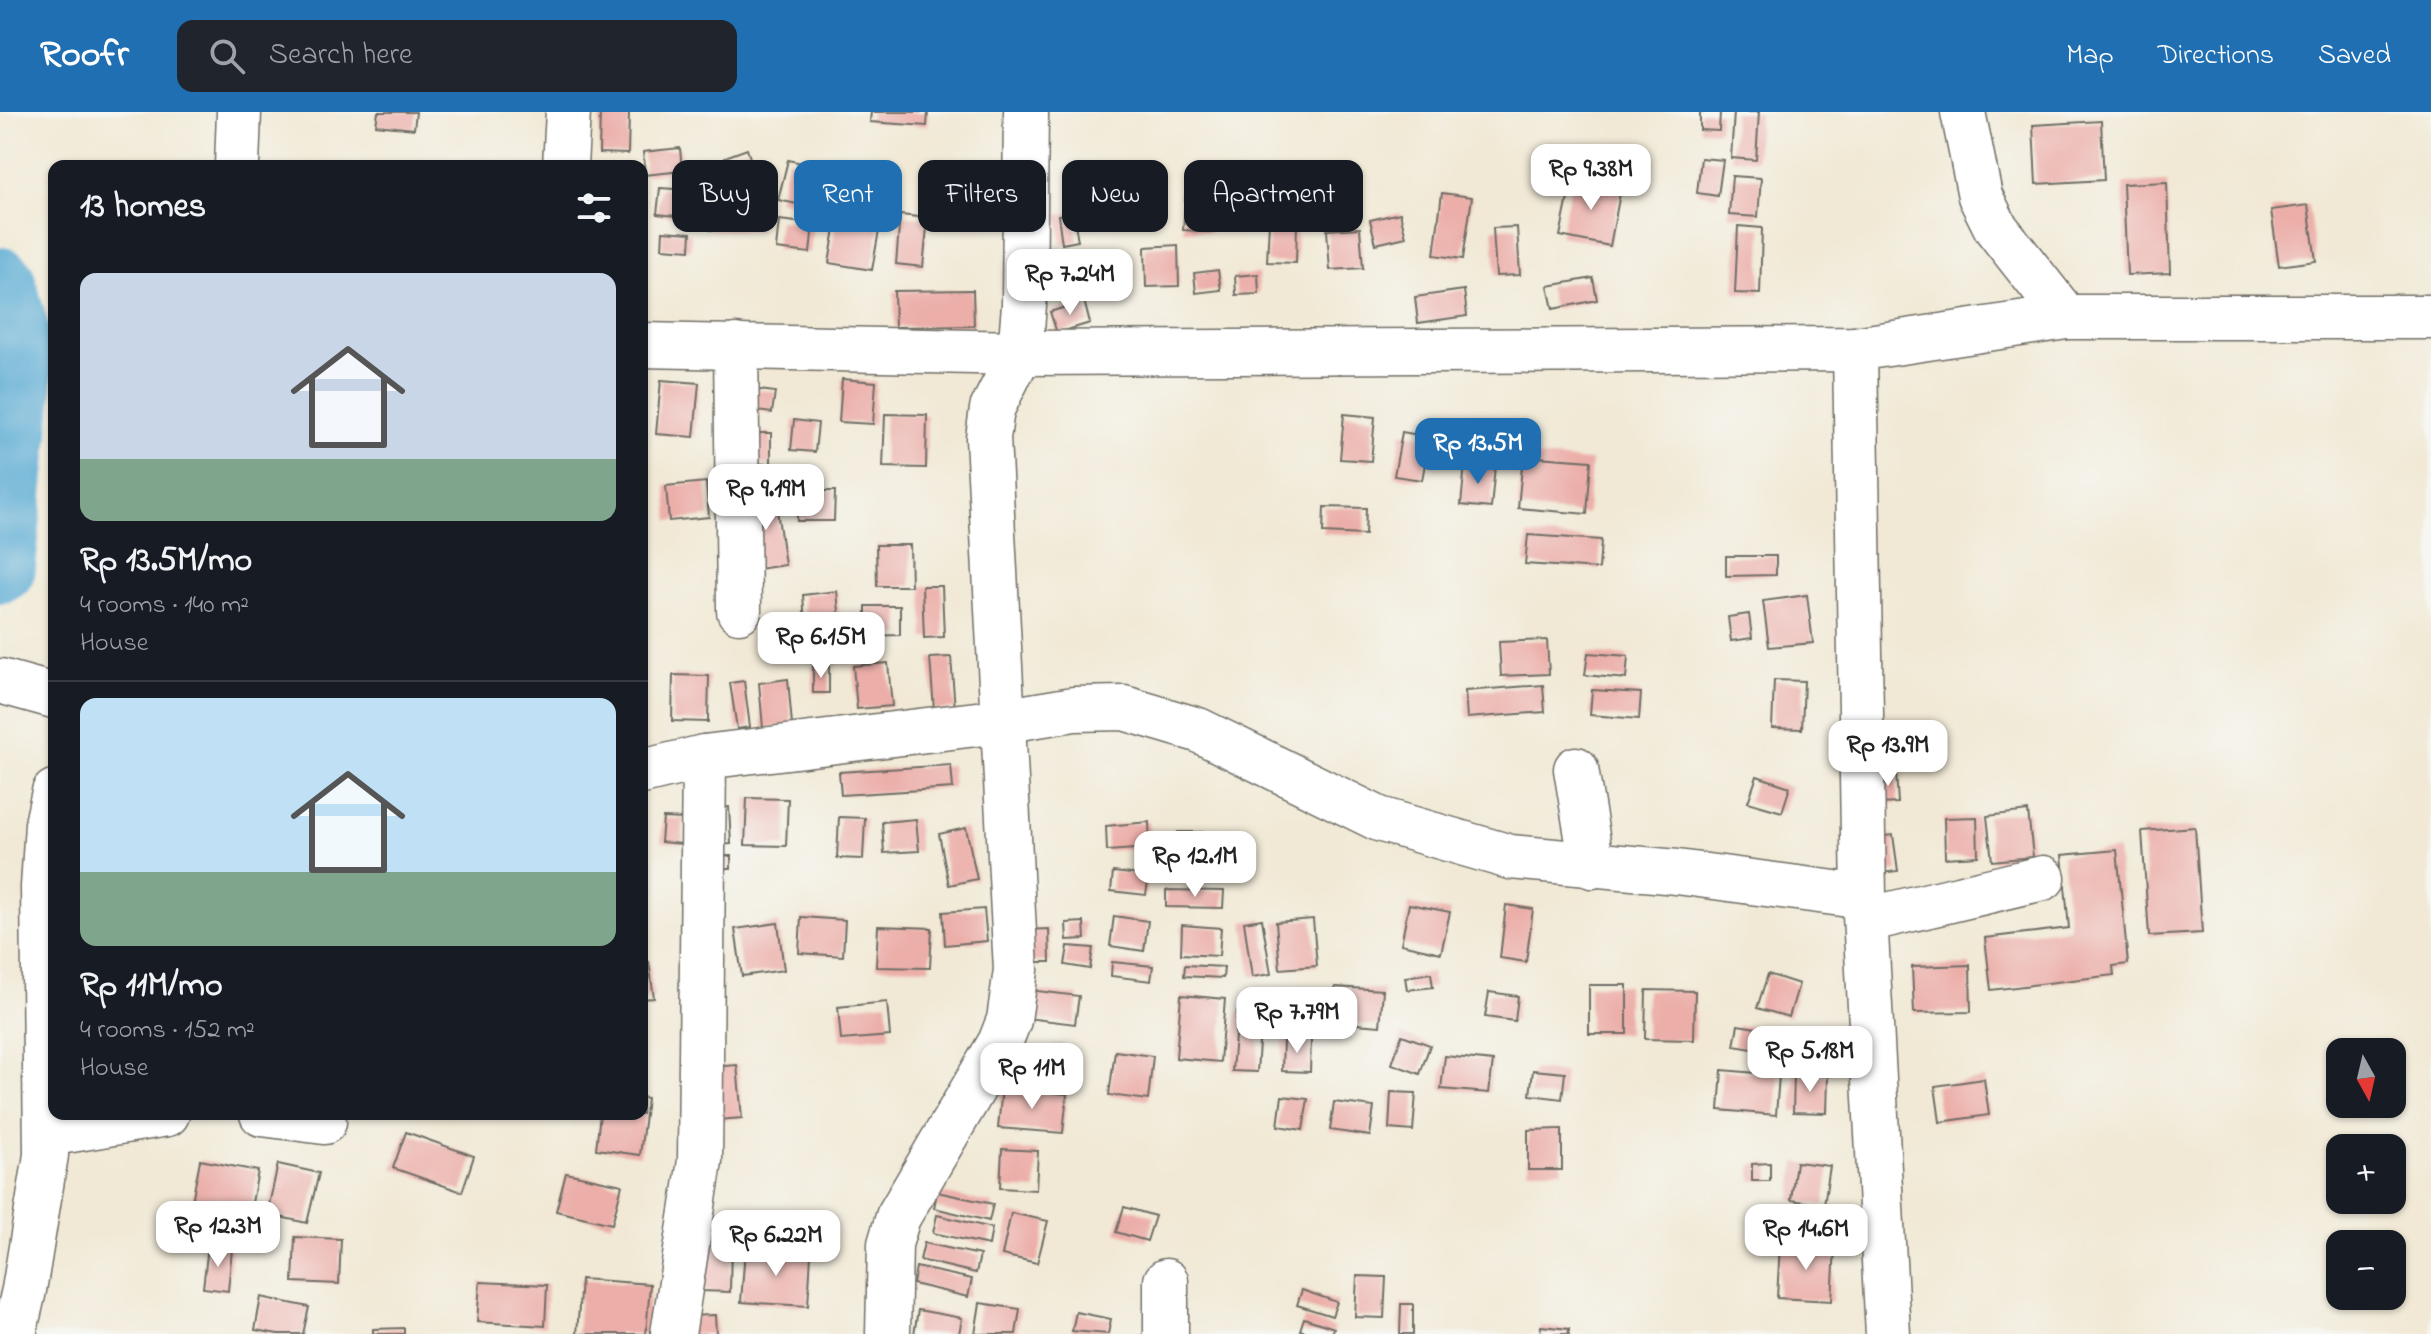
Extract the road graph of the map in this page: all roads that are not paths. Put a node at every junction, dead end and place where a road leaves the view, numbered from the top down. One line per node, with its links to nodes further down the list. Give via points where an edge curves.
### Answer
1 (239, 112): 5 (street)
2 (568, 112): 6 (street)
3 (1026, 112): 12 (street)
4 (1963, 112): 7 (street, via 1985,207)
5 (237, 160)
6 (565, 160)
7 (2066, 317): 8 (street); 11 (street)
8 (2431, 317)
9 (648, 345): 10 (street)
10 (736, 346): 12 (street); 13 (street)
11 (1855, 349): 12 (street); 21 (street)
12 (1020, 353): 14 (street, via 992,409 988,438)
13 (739, 611)
14 (1001, 721): 15 (street); 19 (street, via 1074,709 1124,708 1198,730 1379,819 1510,857); 29 (street, via 1016,970 1013,1001 1000,1043 898,1217 890,1244)
15 (704, 757): 17 (street); 28 (street, via 700,1161)
16 (1576, 769): 19 (street)
17 (648, 771)
18 (48, 819): 25 (street, via 43,887)
19 (1592, 866): 21 (street, via 1677,872)
20 (2043, 878): 21 (street)
21 (1865, 908): 31 (street)
22 (131, 1120): 25 (street)
23 (308, 1120): 24 (street)
24 (324, 1122)
25 (47, 1134): 27 (street)
26 (1166, 1281): 30 (street)
27 (14, 1334)
28 (673, 1334)
29 (888, 1334)
30 (1166, 1334)
31 (1888, 1334)

